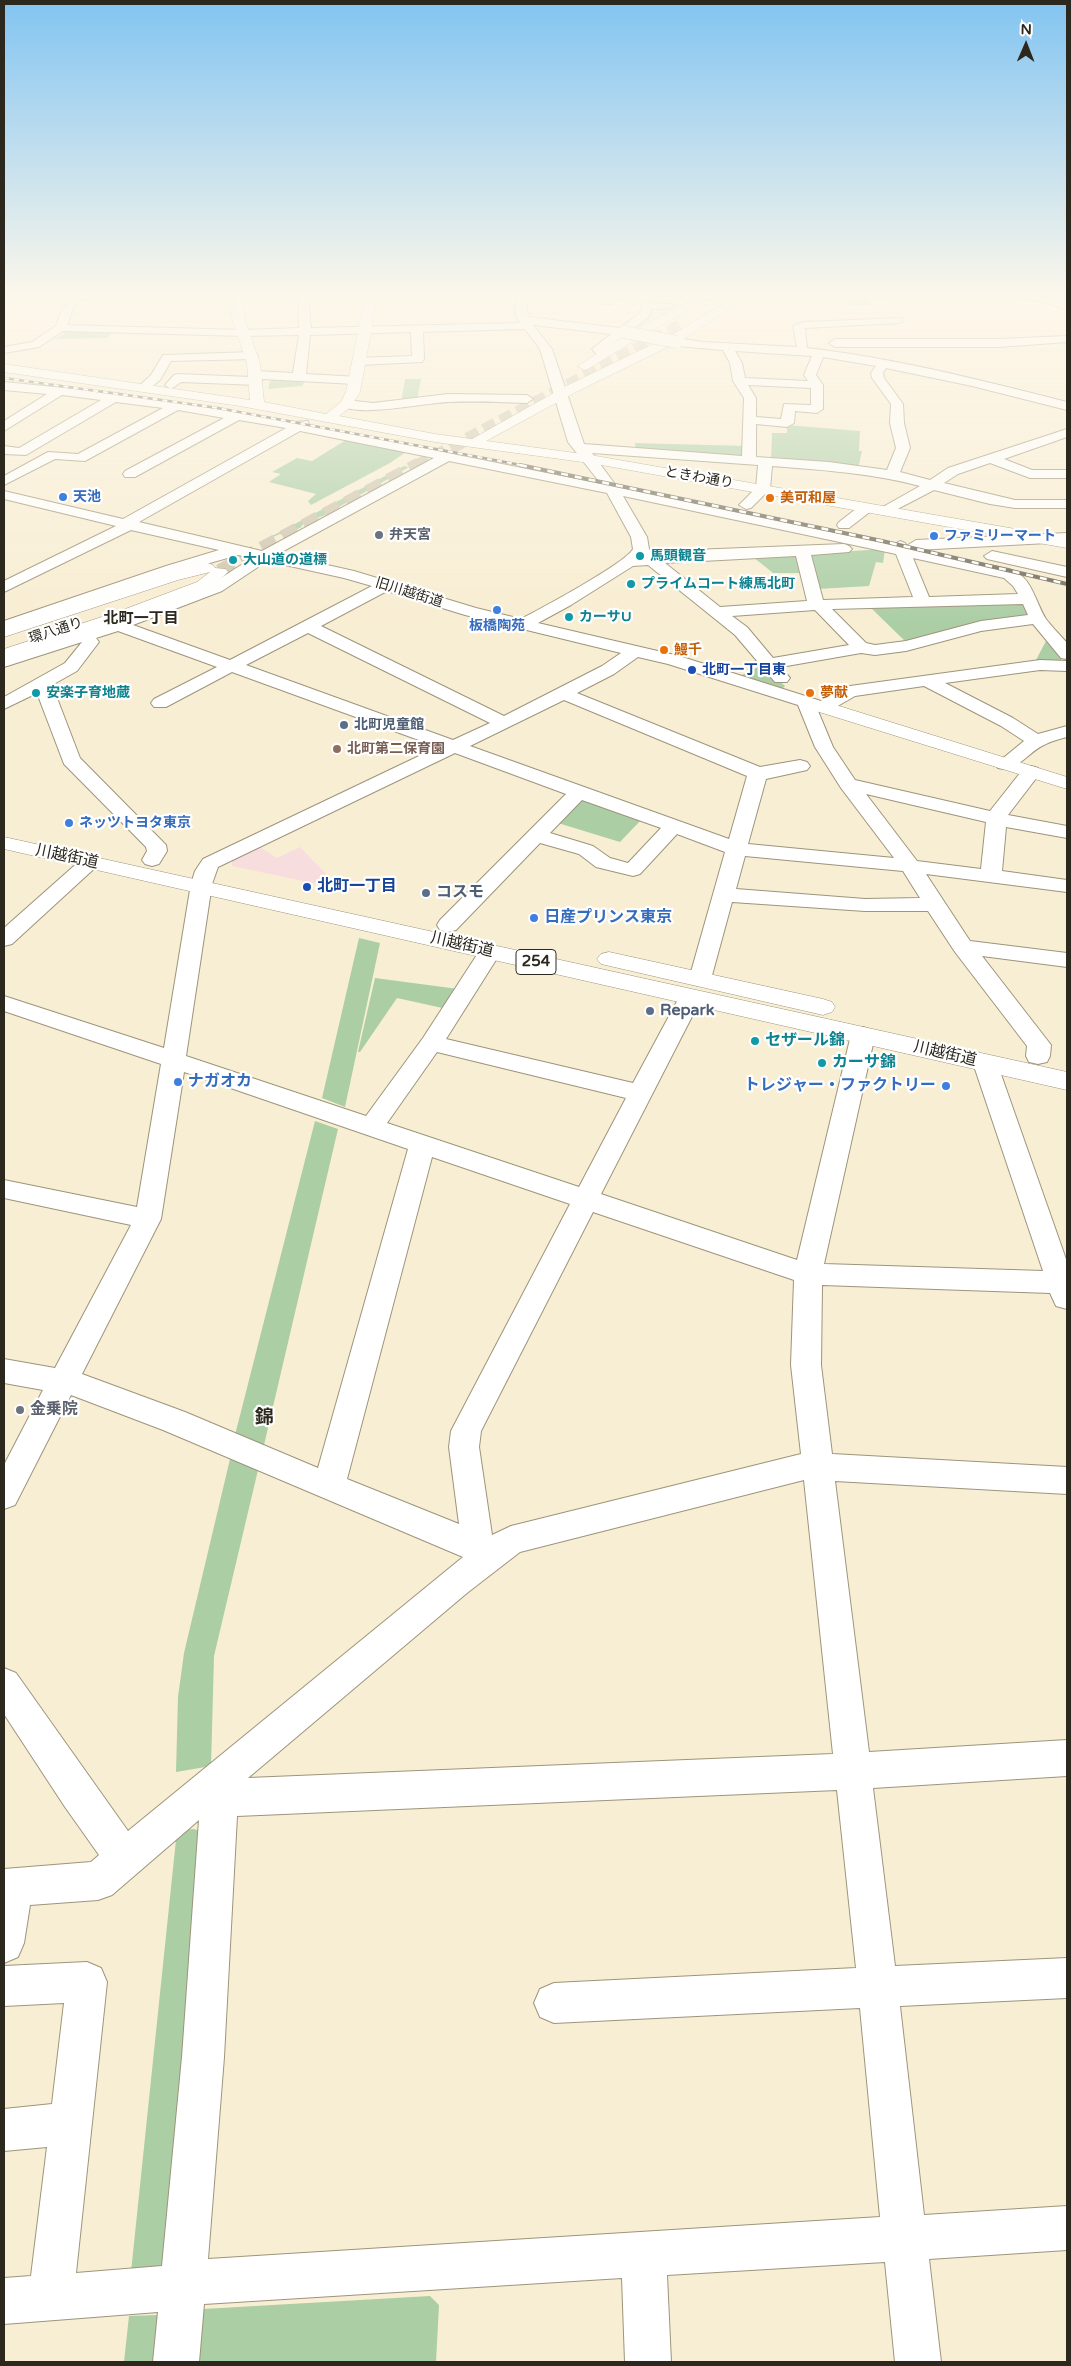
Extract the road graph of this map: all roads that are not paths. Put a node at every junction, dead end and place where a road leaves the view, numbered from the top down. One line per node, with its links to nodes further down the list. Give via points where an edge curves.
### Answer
1 (41, 403): 19 (street)
2 (104, 403): 27 (street)
3 (158, 403): 14 (street)
4 (248, 403): 13 (main road, ときわ通り)
5 (403, 403): 12 (street, via 373,407)
6 (518, 403): 15 (main road)
7 (531, 403): 22 (main road)
8 (563, 403): 29 (street, via 575,442)
9 (754, 403): 18 (street)
10 (817, 403): 18 (street, via 817,409 789,407 787,424)
11 (897, 403): 38 (street, via 902,448)
12 (346, 404): 17 (main road)
13 (258, 405): 17 (main road, ときわ通り)
14 (176, 406): 16 (street); 34 (street, via 80,458 53,455)
15 (501, 412)
16 (237, 416): 20 (street); 36 (street)
17 (324, 417): 20 (street); 22 (main road, ときわ通り, via 449,440)
18 (750, 420): 32 (street)
19 (4, 427)
20 (299, 427): 28 (street); 54 (street)
21 (1067, 433): 23 (street)
22 (469, 437): 29 (main road, ときわ通り)
23 (1047, 440): 24 (street); 25 (street)
24 (1026, 446): 31 (street); 35 (street)
25 (1061, 447)
26 (4, 450): 27 (street)
27 (20, 452): 34 (street, via 15,458)
28 (425, 452): 30 (street); 48 (street)
29 (585, 453): 32 (street); 39 (street); 42 (main road, ときわ通り)
30 (447, 456): 43 (street); 67 (street)
31 (990, 458): 37 (street, via 1030,474); 41 (street, via 953,471)
32 (750, 461): 33 (street)
33 (765, 462): 38 (street, via 829,466); 42 (street)
34 (37, 463): 40 (street)
35 (1067, 472): 37 (street)
36 (130, 474)
37 (1043, 474): 47 (street)
38 (892, 475): 41 (street)
39 (604, 476): 43 (street); 49 (street)
40 (4, 481)
41 (932, 484): 46 (street, via 990,500); 51 (street)
42 (763, 489): 49 (street); 50 (main road, ときわ通り)
43 (614, 490): 53 (street); 66 (street)
44 (4, 495): 45 (street, 旧川越街道)
45 (31, 502): 52 (street); 54 (street, 旧川越街道)
46 (1029, 504): 47 (street); 56 (street)
47 (1066, 504)
48 (326, 505)
49 (746, 505): 55 (street)
50 (866, 508): 51 (main road, ときわ通り); 55 (street)
51 (886, 511): 56 (main road, ときわ通り)
52 (8, 512)
53 (732, 514): 60 (street); 63 (street)
54 (127, 525): 64 (street, 旧川越街道); 72 (street)
55 (844, 525): 62 (street)
56 (1014, 536): 59 (street); 62 (street)
57 (1067, 537): 59 (street)
58 (261, 539): 64 (street)
59 (1045, 539): 61 (main road)
60 (739, 543): 65 (street); 66 (street)
61 (1067, 543)
62 (936, 544): 63 (street); 69 (street)
63 (895, 548): 65 (street); 73 (street, via 1009,574); 74 (street)
64 (237, 550): 67 (street, 旧川越街道); 68 (street)
65 (802, 550): 75 (street)
66 (645, 554): 77 (street); 80 (street)
67 (264, 556): 70 (street); 71 (street, 旧川越街道)
68 (209, 567): 70 (street, via 212,560 233,565 239,570); 76 (street); 83 (main road); 85 (main road, 環八通り, via 147,592); 86 (main road, 環八通り, via 131,606); 90 (main road, via 204,586)
69 (1067, 572)
70 (238, 575): 79 (street, via 216,588)
71 (387, 585): 80 (street, 旧川越街道); 82 (street)
72 (4, 588): 76 (street)
73 (1029, 599): 74 (street); 78 (street)
74 (923, 603): 75 (street)
75 (819, 605): 77 (street); 87 (street)
76 (61, 607): 81 (street)
77 (718, 612): 92 (street, via 741,631)
78 (1038, 618): 87 (street, via 981,626 911,645 873,650); 89 (street)
79 (118, 625): 84 (street); 93 (street)
80 (522, 625): 88 (street, 旧川越街道)
81 (4, 626)
82 (308, 626): 93 (street); 101 (street)
83 (4, 632)
84 (86, 635): 91 (street); 96 (street, via 91,642 73,666)
85 (4, 640)
86 (4, 648)
87 (862, 648): 92 (street)
88 (636, 650): 97 (street); 99 (street, 旧川越街道)
89 (1067, 654)
90 (4, 655)
91 (4, 662)
92 (770, 664): 99 (street)
93 (230, 666): 98 (street); 104 (street)
94 (1067, 666): 95 (street, via 1040,665)
95 (927, 681): 99 (street, via 850,691); 103 (street, via 1007,722)
96 (43, 684): 100 (street); 119 (street, via 71,760 156,845 157,851)
97 (563, 694): 101 (street); 108 (street)
98 (160, 703)
99 (809, 703): 105 (main road); 110 (street, via 824,747)
100 (4, 704)
101 (504, 723): 104 (street)
102 (1067, 731): 103 (street)
103 (1036, 741): 105 (street)
104 (456, 747): 111 (street); 123 (street, via 210,863)
105 (1005, 764): 107 (main road)
106 (800, 766): 108 (street)
107 (1031, 772): 109 (main road); 112 (street)
108 (759, 774): 118 (street)
109 (1067, 783)
110 (848, 784): 112 (street); 121 (street)
111 (579, 792): 113 (street); 116 (street)
112 (997, 819): 115 (street); 122 (street)
113 (674, 826): 116 (street, via 633,870 603,863 586,850); 118 (street)
114 (4, 827): 119 (main road, 川越街道 / 254)
115 (1067, 832)
116 (536, 835): 127 (street)
117 (4, 843): 120 (main road, 川越街道 / 254)
118 (737, 849): 121 (street); 125 (street)
119 (152, 860): 123 (main road, 川越街道 / 254)
120 (90, 862): 123 (main road, 川越街道 / 254); 128 (street)
121 (910, 865): 122 (street); 126 (street)
122 (990, 875): 124 (street)
123 (202, 879): 127 (main road, 川越街道 / 254); 130 (main road, 川越街道 / 254); 137 (street)
124 (1067, 886)
125 (724, 895): 126 (street, via 865,905); 132 (street)
126 (936, 904): 129 (street)
127 (448, 924): 132 (main road, 川越街道 / 254)
128 (4, 939)
129 (963, 947): 131 (street); 136 (street, via 1039,1045)
130 (490, 952): 132 (main road, 川越街道 / 254); 135 (street)
131 (1067, 960)
132 (695, 988): 134 (main road, 川越街道 / 254); 136 (main road, 川越街道 / 254); 141 (street)
133 (4, 1003): 137 (street)
134 (863, 1035): 138 (main road, 川越街道 / 254); 147 (street)
135 (431, 1042): 141 (street); 142 (street)
136 (1038, 1056): 139 (main road, 川越街道 / 254)
137 (174, 1060): 142 (street); 146 (street)
138 (985, 1062): 140 (main road, 川越街道 / 254); 148 (street)
139 (1067, 1062)
140 (1067, 1081)
141 (640, 1093): 145 (street)
142 (371, 1127): 143 (street)
143 (422, 1145): 145 (street); 153 (street)
144 (4, 1189): 146 (street)
145 (585, 1199): 147 (street); 155 (street, via 466,1431 464,1447)
146 (148, 1219): 150 (street)
147 (808, 1274): 148 (street); 151 (street, via 806,1365)
148 (1065, 1289)
149 (4, 1371): 150 (street)
150 (62, 1381): 153 (street, via 174,1421); 154 (street)
151 (818, 1466): 152 (street); 155 (street, via 806,1466 511,1540); 158 (street)
152 (1067, 1480)
153 (328, 1486): 155 (street)
154 (4, 1495)
155 (478, 1554): 159 (street)
156 (4, 1685): 160 (street, via 88,1811)
157 (1067, 1758): 158 (street)
158 (852, 1771): 159 (street); 165 (street)
159 (211, 1792): 160 (street); 172 (street, via 211,1949)
160 (126, 1858): 161 (street, via 98,1882)
161 (9, 1888): 162 (street)
162 (4, 1943)
163 (1067, 1978): 165 (street)
164 (4, 1986): 167 (street, via 87,1982)
165 (878, 1988): 166 (street); 170 (street)
166 (554, 2003)
167 (70, 2124): 168 (street); 173 (street)
168 (4, 2130)
169 (1067, 2228): 170 (street)
170 (904, 2239): 171 (street); 177 (street)
171 (644, 2255): 172 (street); 176 (street)
172 (182, 2283): 173 (street, via 160,2289); 175 (street)
173 (50, 2298): 174 (street)
174 (4, 2301)
175 (176, 2362)
176 (648, 2362)
177 (918, 2362)

